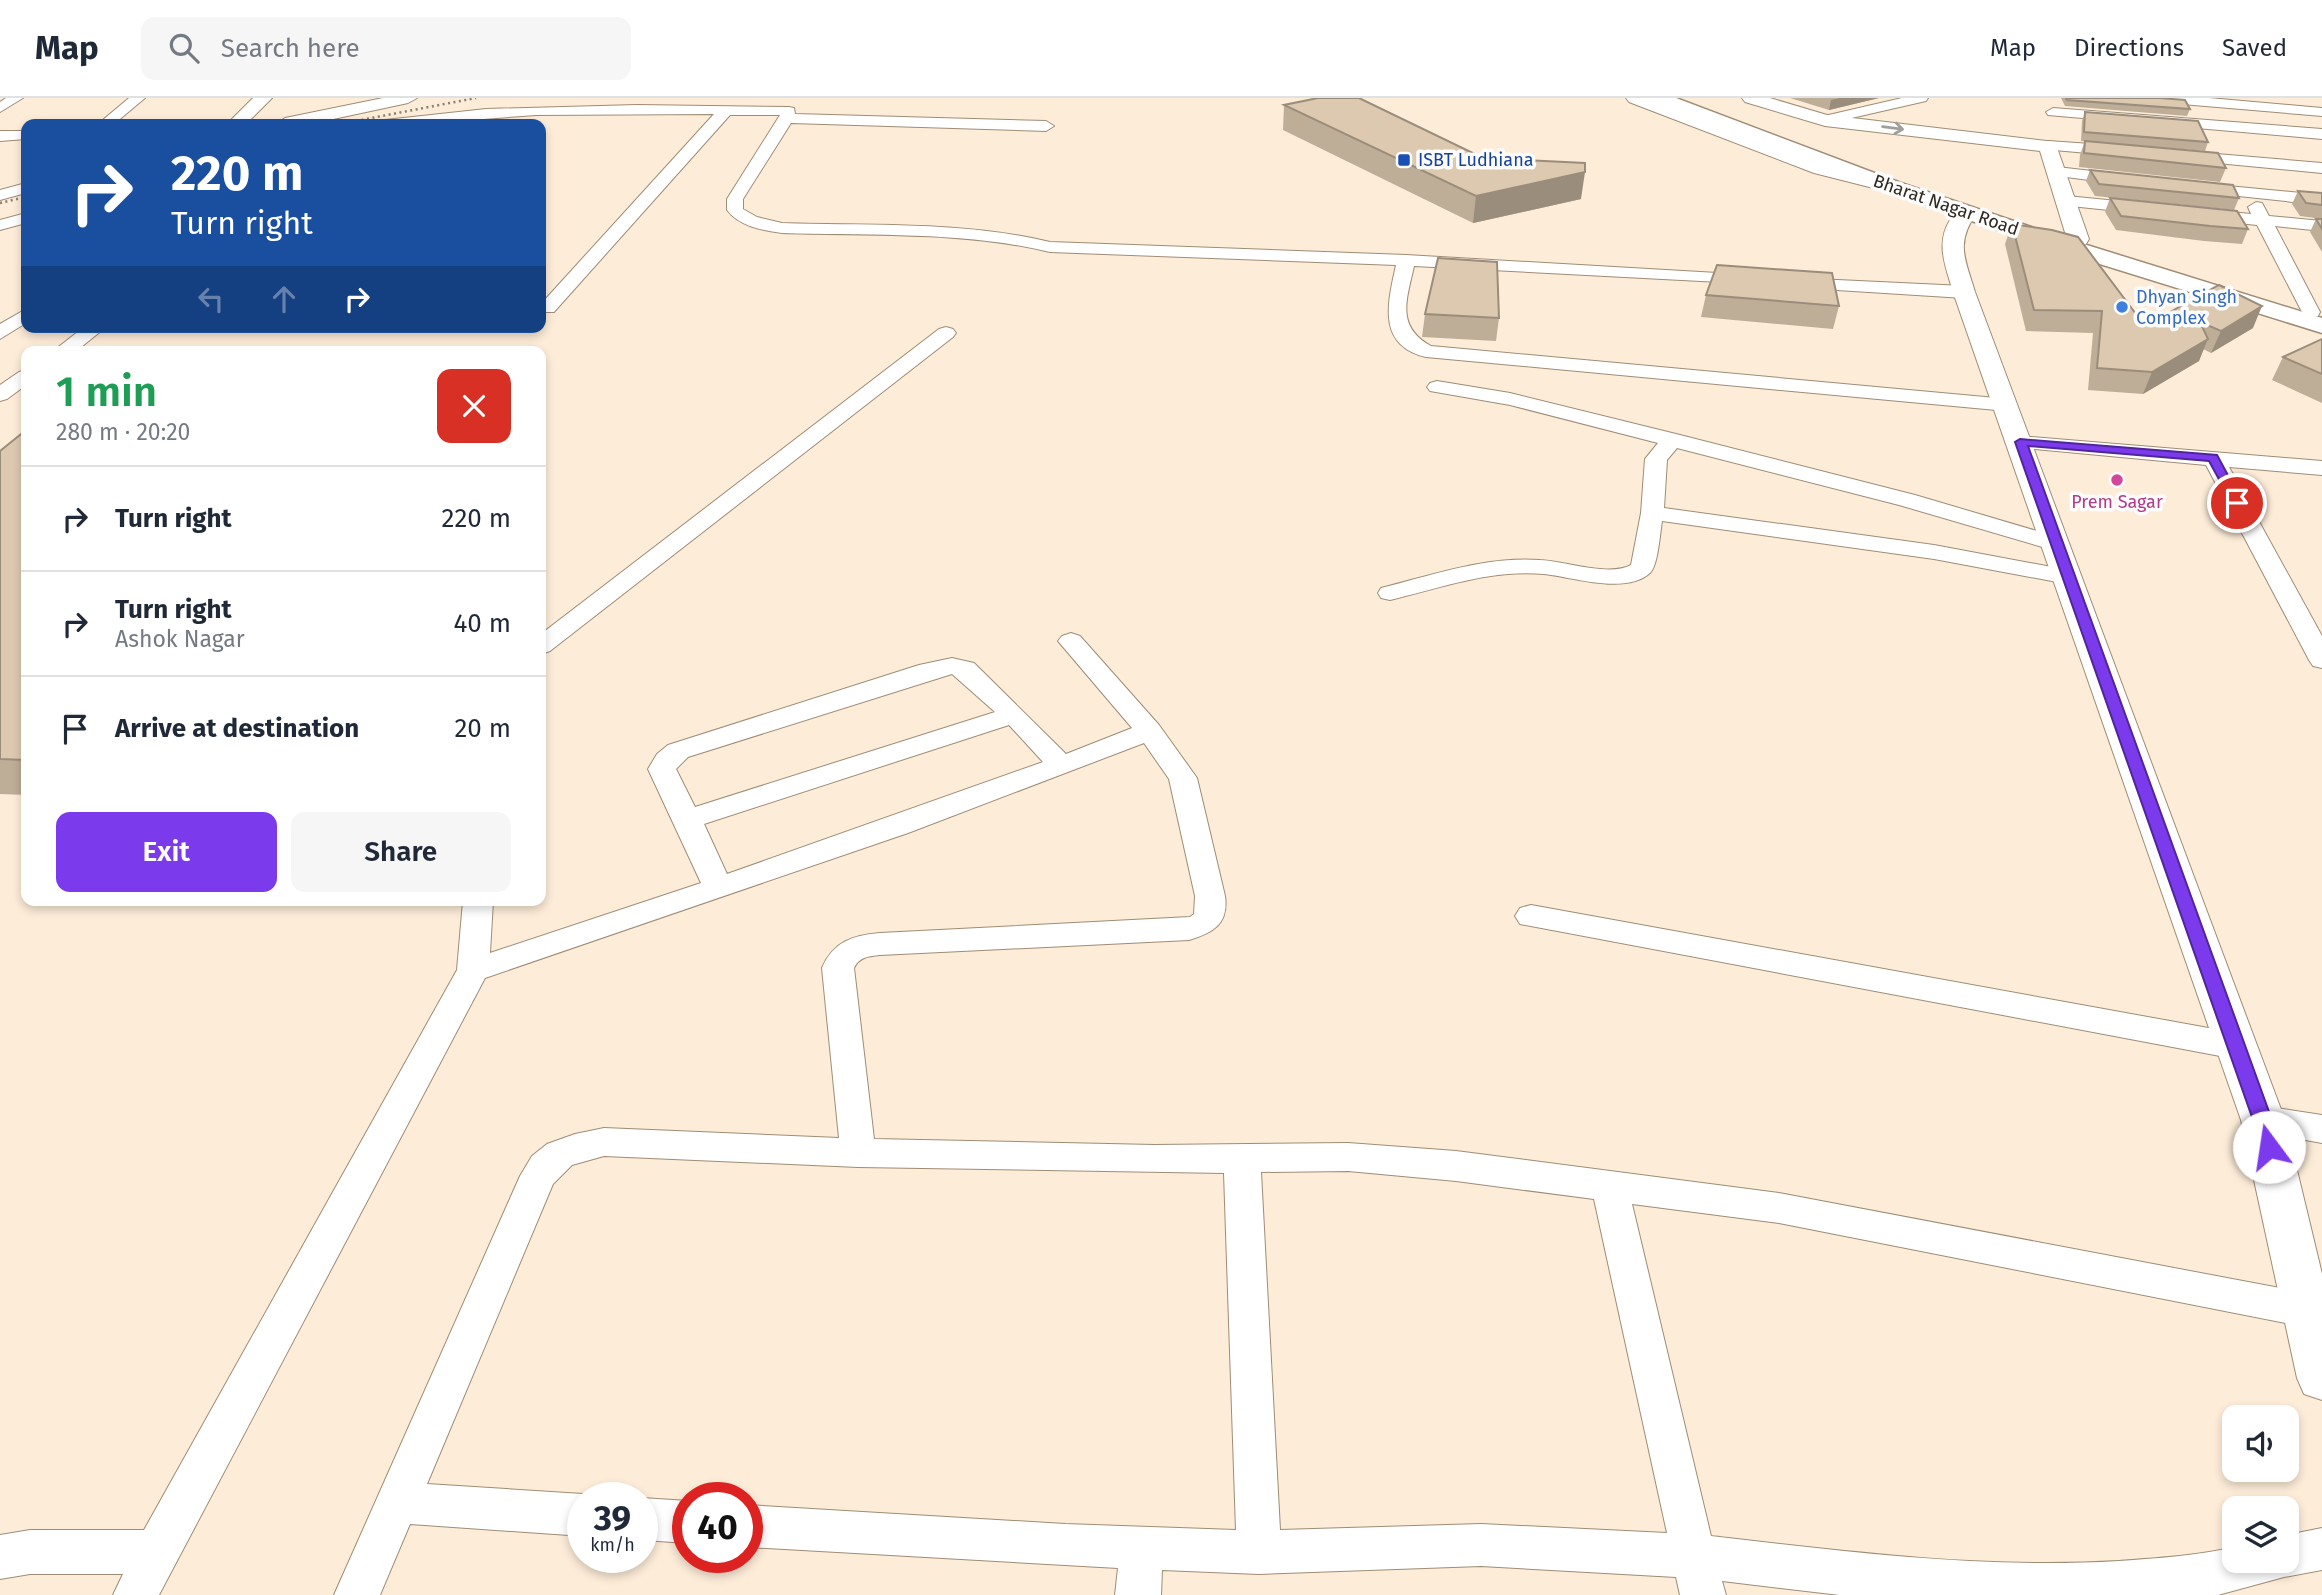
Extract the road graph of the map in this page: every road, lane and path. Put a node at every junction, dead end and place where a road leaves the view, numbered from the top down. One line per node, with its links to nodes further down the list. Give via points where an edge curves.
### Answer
1 (138, 98): 15 (street)
2 (263, 98): 16 (street)
3 (799, 98): 14 (street)
4 (1635, 98): 34 (street, via 1821,169)
5 (1659, 98): 30 (main road)
6 (1690, 98): 30 (main road)
7 (1751, 98): 19 (street)
8 (1921, 98): 19 (street)
9 (2158, 98): 11 (street)
10 (396, 99): 17 (street)
11 (2195, 100): 13 (street); 20 (street)
12 (726, 110): 14 (street); 18 (street, via 516,109); 50 (street)
13 (2322, 112)
14 (788, 115): 21 (street); 48 (street, via 735,199 735,210 743,218 782,228 981,235 1051,247)
15 (111, 119)
16 (241, 119)
17 (307, 119)
18 (429, 119)
19 (1825, 120): 22 (street, one-way to 22)
20 (2209, 124): 22 (street); 23 (street); 28 (street)
21 (1046, 126)
22 (2057, 127): 26 (street); 31 (street)
23 (2322, 134)
24 (21, 135): 25 (street)
25 (0, 136)
26 (2136, 152)
27 (2163, 154): 28 (street)
28 (2230, 160): 29 (street); 36 (street)
29 (2322, 168)
30 (1858, 169): 34 (main road, Bharat Nagar Road); 47 (main road, Bharat Nagar Road)
31 (2057, 172): 32 (street); 39 (street)
32 (2138, 181)
33 (2179, 186): 36 (street)
34 (1894, 187): 41 (main road, Bharat Nagar Road)
35 (21, 189): 37 (street)
36 (2247, 193): 38 (street); 44 (street)
37 (0, 195)
38 (2322, 200)
39 (2067, 201): 40 (street); 47 (street)
40 (2160, 210)
41 (1967, 212): 49 (street, via 1950,242); 51 (main road, Bharat Nagar Road, via 2053,242)
42 (2186, 212): 44 (street)
43 (21, 219): 45 (street)
44 (2265, 220): 46 (street); 51 (street)
45 (0, 225)
46 (2322, 226)
47 (2078, 239): 51 (main road, Bharat Nagar Road)
48 (1406, 260): 49 (street); 60 (street, via 1397,327 1411,345 1426,351)
49 (1964, 292): 60 (street)
50 (547, 307)
51 (2319, 317)
52 (21, 318): 53 (street)
53 (2, 329)
54 (88, 333): 56 (street)
55 (946, 333): 70 (street)
56 (70, 346)
57 (21, 380): 59 (street)
58 (1437, 387): 61 (street, via 1510,399)
59 (0, 395)
60 (2007, 405): 62 (street)
61 (1672, 440): 65 (street, via 1656,459); 66 (street, via 1907,500)
62 (2020, 442): 63 (street); 66 (street)
63 (2213, 458): 64 (street); 71 (street)
64 (2322, 468)
65 (1652, 513): 67 (street, via 1934,552); 68 (street, via 1642,568 1630,575 1502,566)
66 (2056, 544): 67 (street)
67 (2068, 577): 80 (street)
68 (1390, 593)
69 (1071, 641): 73 (street)
70 (546, 642)
71 (2322, 660)
72 (1014, 715): 74 (street); 75 (street); 75 (street, via 965,669 952,666 928,671 678,751 662,769)
73 (1149, 732): 74 (street); 83 (street, via 1183,778 1210,896 1210,919 1189,929 898,943 848,951 838,968)
74 (1062, 766): 76 (street)
75 (687, 819): 76 (street)
76 (718, 887): 79 (street)
77 (478, 906): 79 (street)
78 (1531, 916): 80 (street)
79 (474, 970): 93 (street)
80 (2236, 1046): 81 (street)
81 (2263, 1120): 82 (street); 86 (street)
82 (2322, 1129)
83 (858, 1153): 84 (street); 88 (street, via 604,1142 567,1149 550,1159 538,1176)
84 (1242, 1158): 85 (street, via 1348,1157); 94 (street)
85 (1609, 1185): 86 (street, via 1779,1208); 98 (street)
86 (2306, 1310): 87 (street)
87 (2322, 1378)
88 (396, 1502): 89 (street); 100 (street)
89 (567, 1514)
90 (763, 1527): 91 (street)
91 (1142, 1548): 94 (street); 101 (street)
92 (2322, 1549): 95 (street)
93 (156, 1552): 96 (street, via 30,1552); 99 (street)
94 (1259, 1552): 98 (street, via 1481,1545)
95 (2299, 1554)
96 (0, 1557)
97 (2222, 1572): 98 (street, via 2196,1578 2053,1587)
98 (1699, 1576)
99 (136, 1595)
100 (357, 1595)
101 (1138, 1595)

